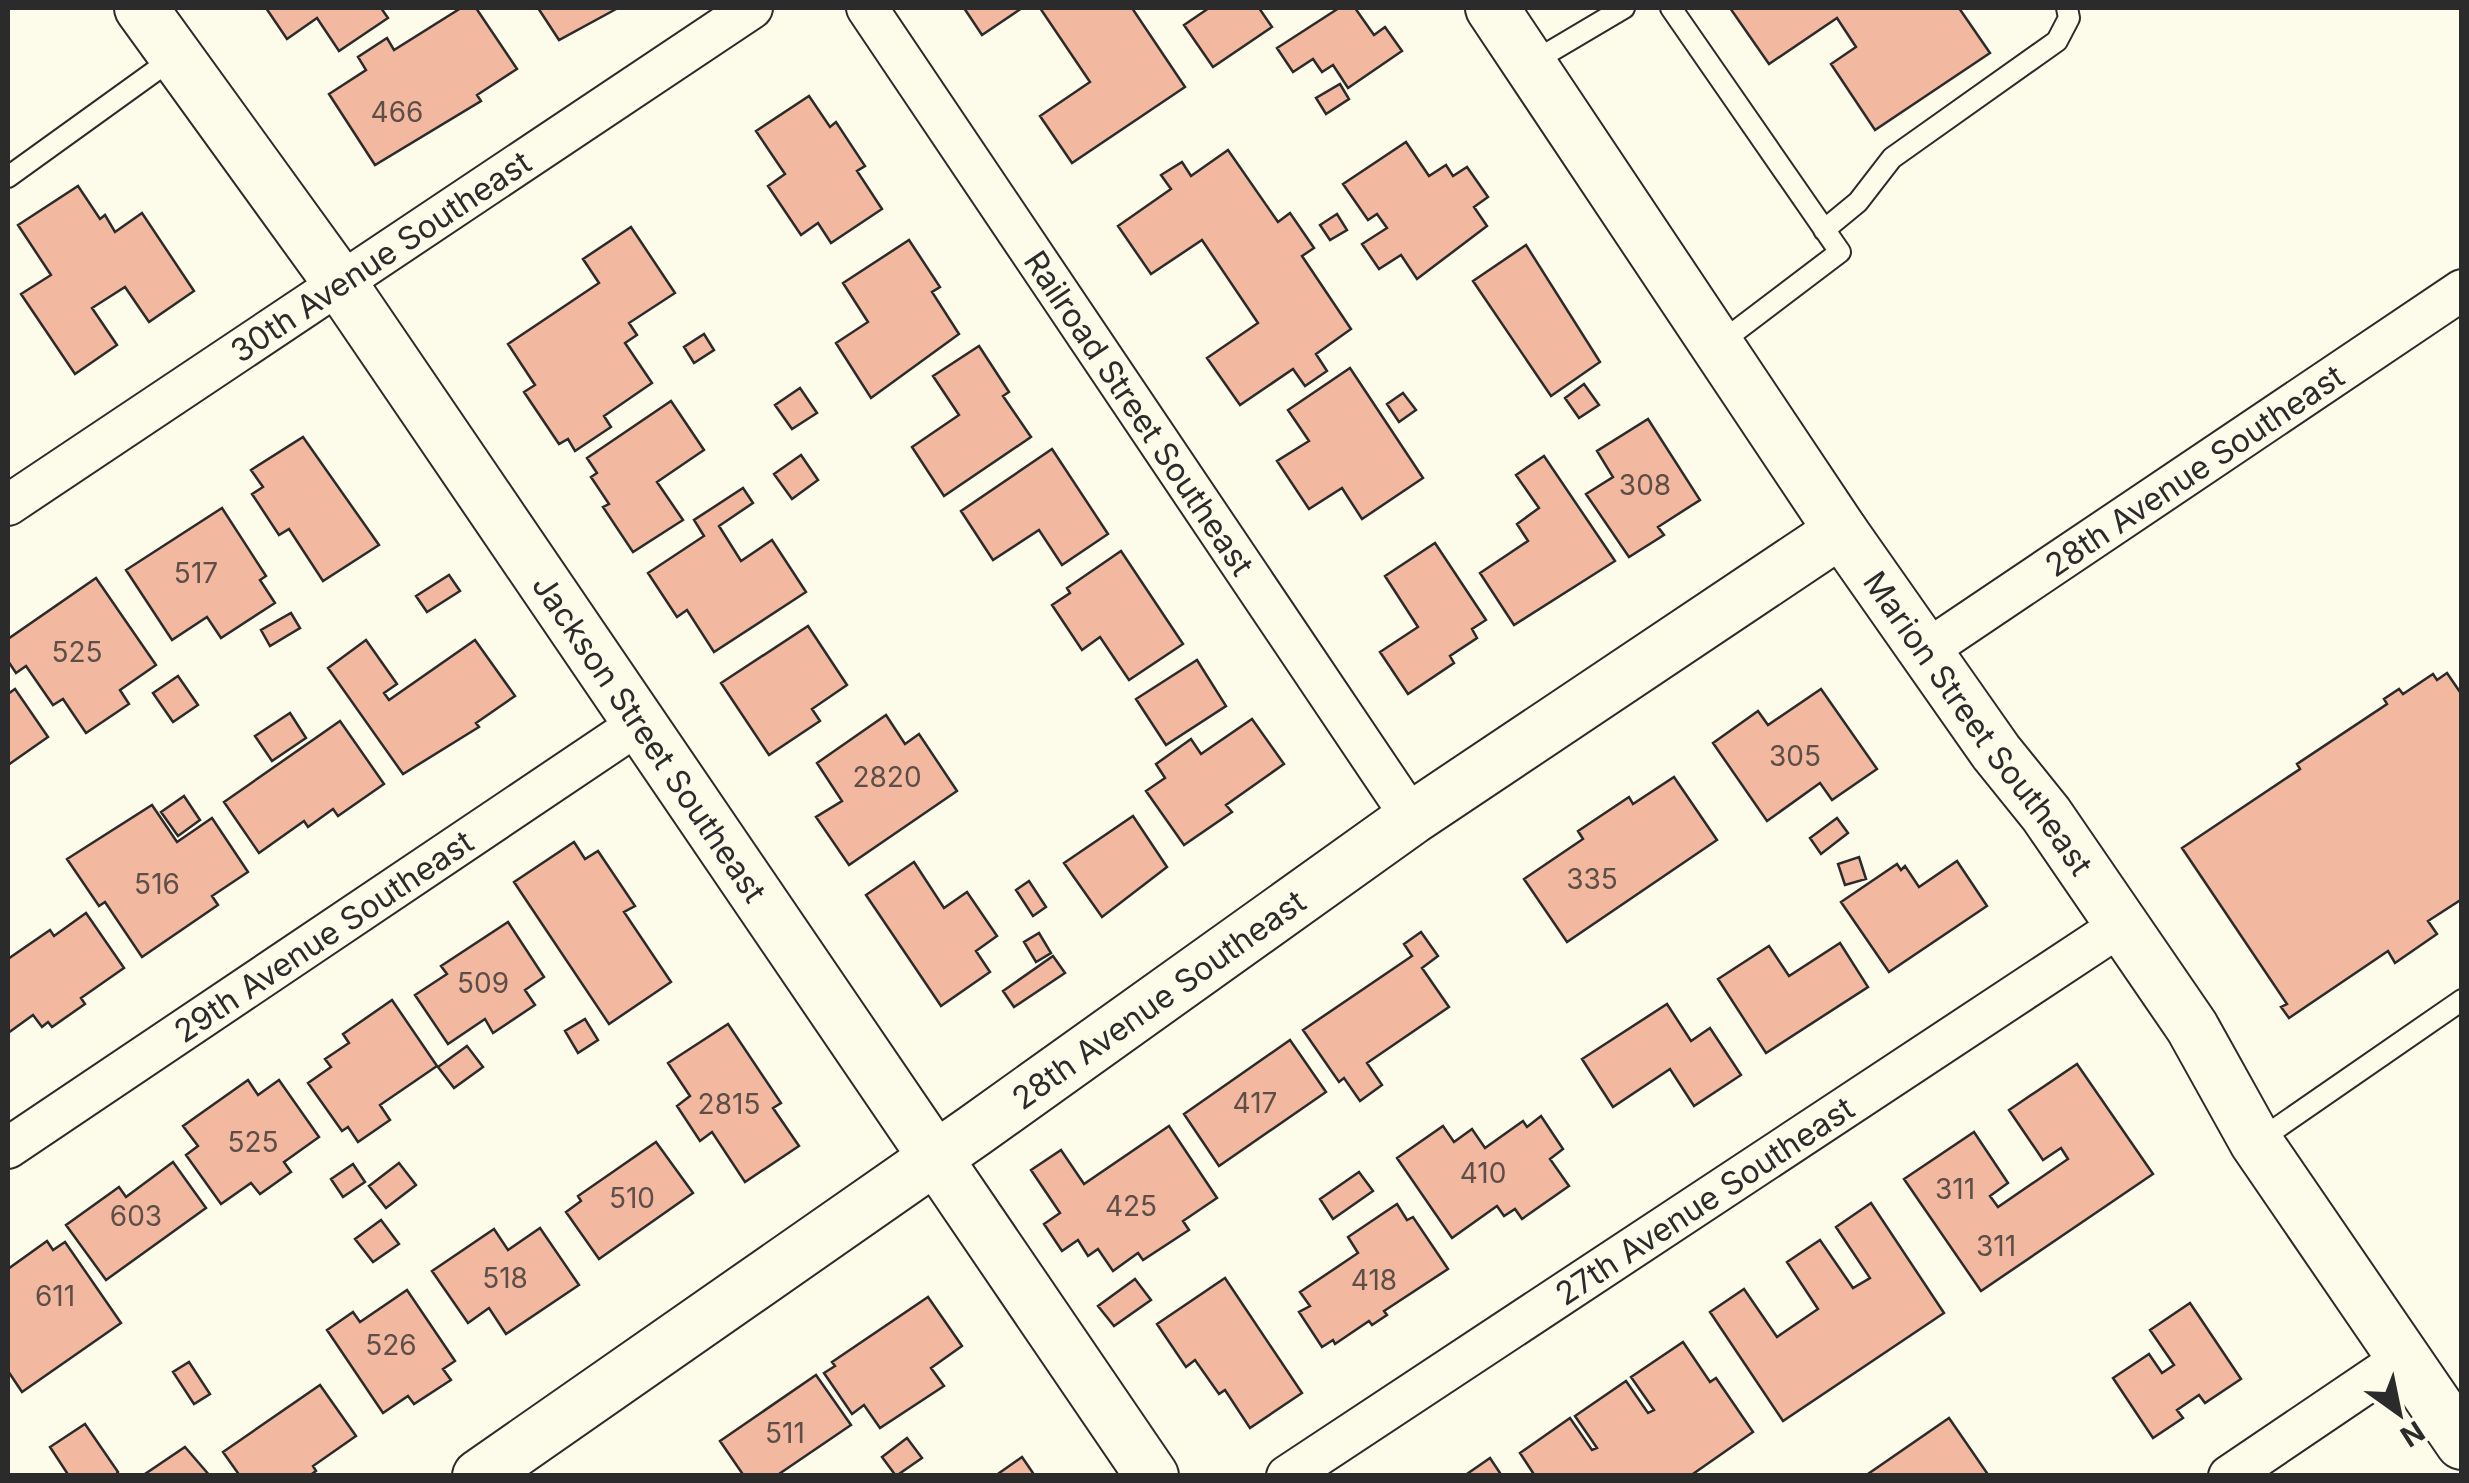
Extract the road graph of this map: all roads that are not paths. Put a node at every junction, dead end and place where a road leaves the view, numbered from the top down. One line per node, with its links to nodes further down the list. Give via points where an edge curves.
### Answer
1 (140, 8): 8 (street, Jackson Street Southeast)
2 (752, 8): 12 (street, 30th Avenue Southeast)
3 (867, 8): 19 (street, Railroad Street Southeast)
4 (1492, 8): 9 (street, Marion Street Southeast)
5 (1624, 8): 9 (lane)
6 (1671, 8): 11 (lane)
7 (2067, 8): 11 (lane, via 2057,42 1892,158 1858,202)
8 (178, 55): 10 (lane); 12 (street, Jackson Street Southeast)
9 (1531, 63): 14 (street, Marion Street Southeast)
10 (8, 178)
11 (1824, 230): 14 (lane, via 1840,252)
12 (340, 283): 15 (street, 30th Avenue Southeast); 18 (street, Jackson Street Southeast)
13 (2462, 290): 17 (street, 28th Avenue Southeast)
14 (1717, 345): 16 (street, Marion Street Southeast)
15 (8, 505)
16 (1841, 530): 17 (street, Marion Street Southeast); 19 (street, 28th Avenue Southeast)
17 (1927, 650): 20 (street, Marion Street Southeast)
18 (640, 723): 23 (street, 29th Avenue Southeast); 24 (street, Jackson Street Southeast)
19 (1412, 818): 24 (street, 28th Avenue Southeast)
20 (2120, 926): 22 (street, Marion Street Southeast, via 2192,1026); 29 (street, 27th Avenue Southeast)
21 (2462, 1000): 22 (lane)
22 (2256, 1142): 25 (street, Marion Street Southeast)
23 (8, 1148)
24 (934, 1159): 27 (street, 28th Avenue Southeast); 28 (street, Jackson Street Southeast)
25 (2402, 1358): 26 (street, Marion Street Southeast); 30 (street)
26 (2462, 1443)
27 (479, 1476)
28 (1152, 1476)
29 (1287, 1476)
30 (2229, 1476)

